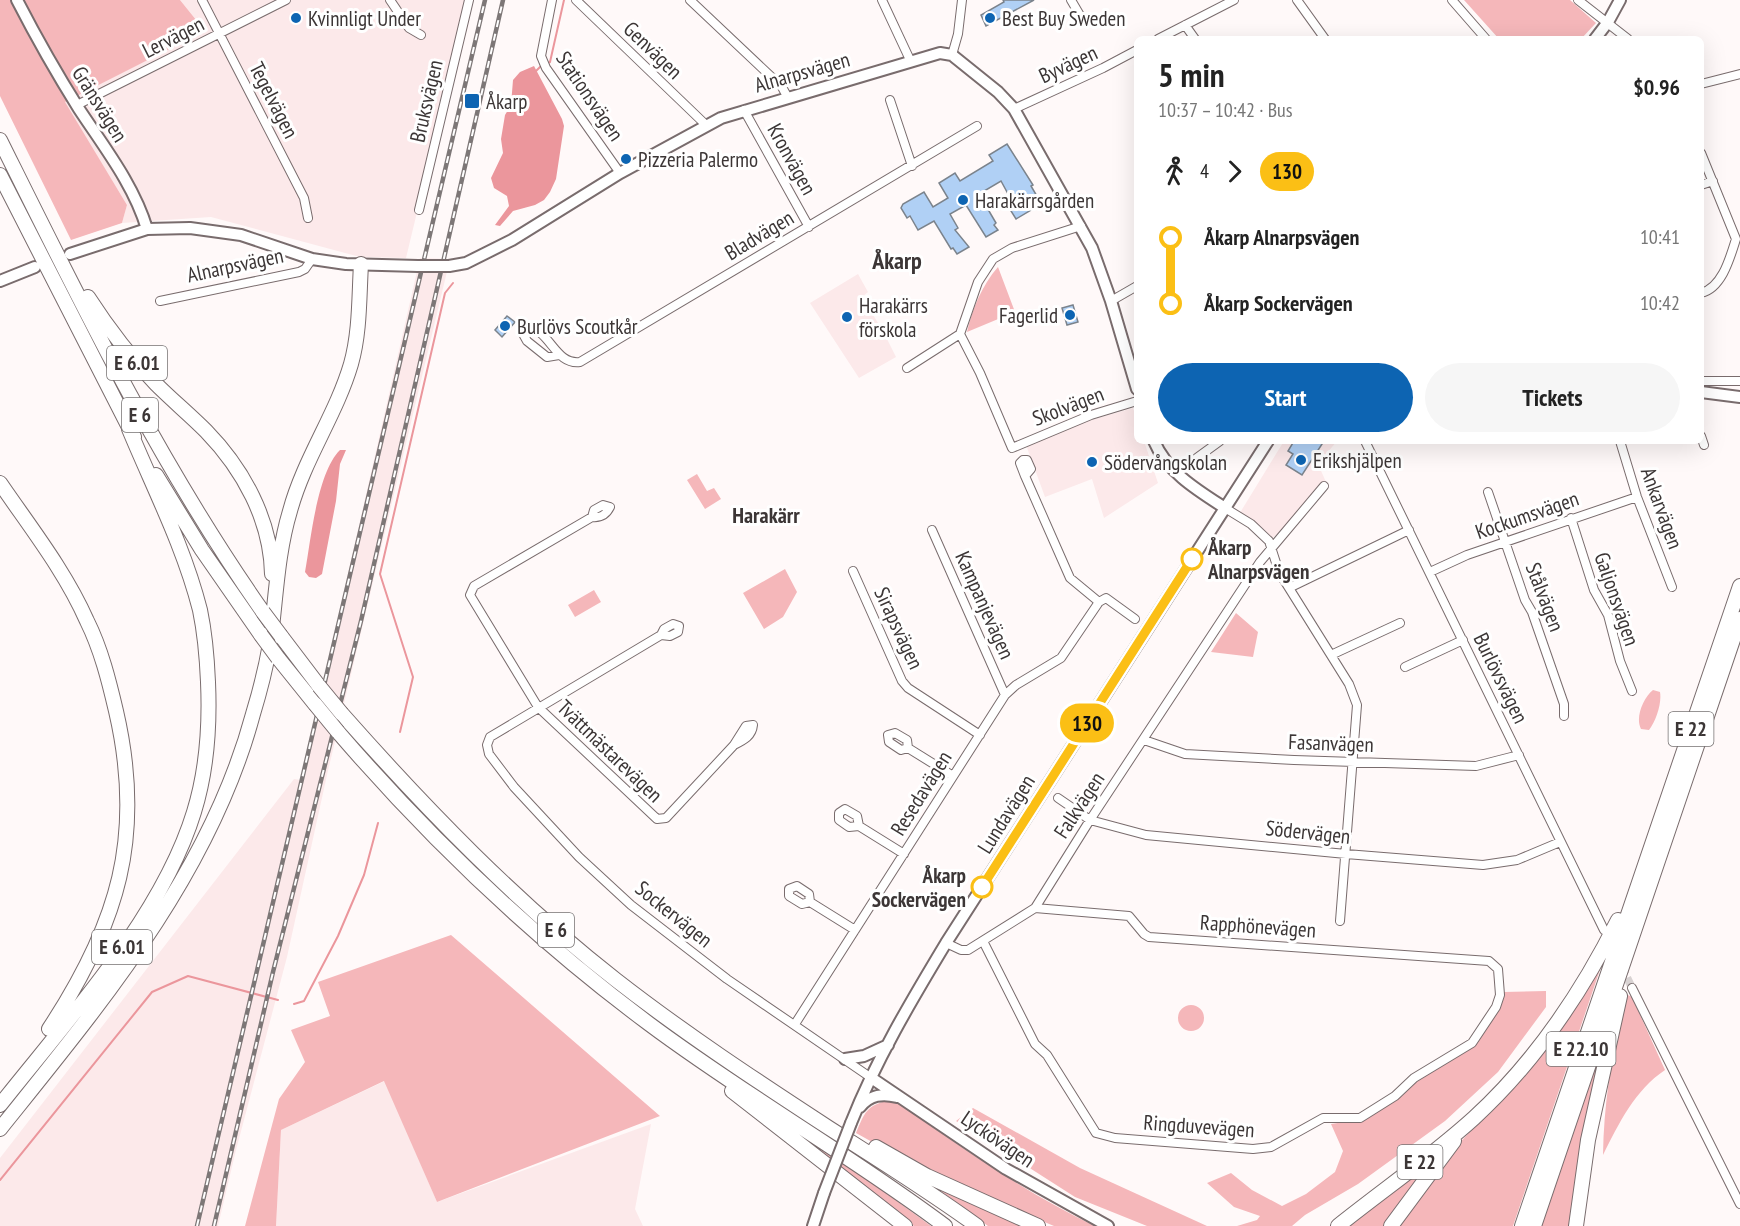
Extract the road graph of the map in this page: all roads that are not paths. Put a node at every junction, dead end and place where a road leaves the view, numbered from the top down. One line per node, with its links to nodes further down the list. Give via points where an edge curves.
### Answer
1 (17, 0): 35 (street, Gränsvägen)
2 (202, 0): 20 (street, Tegelvägen)
3 (285, 0): 20 (street, Lervägen)
4 (390, 0): 21 (street, via 409,28)
5 (469, 0): 47 (street, Bruksvägen)
6 (552, 0): 43 (street, Stationsvägen, via 541,56)
7 (576, 0): 38 (street, Genvägen)
8 (690, 0): 33 (street, via 782,87)
9 (882, 0): 30 (street)
10 (962, 0): 29 (street)
11 (1071, 0): 17 (street)
12 (1234, 0): 19 (street)
13 (1297, 0): 24 (street)
14 (1452, 0): 25 (street)
15 (1578, 0): 18 (street)
16 (1620, 0): 18 (street)
17 (1081, 17)
18 (1608, 22): 26 (street); 27 (street)
19 (1185, 25): 22 (street); 23 (street)
20 (219, 33): 35 (street, Lervägen); 48 (street, Tegelvägen, via 304,198)
21 (421, 35)
22 (1164, 36)
23 (1193, 36)
24 (1323, 36)
25 (1483, 36)
26 (1597, 36)
27 (1624, 36)
28 (1134, 52): 36 (street, Byvägen)
29 (952, 55): 30 (street, Alnarpsvägen, via 940,53); 36 (street)
30 (911, 62): 33 (street, Alnarpsvägen)
31 (1740, 74): 32 (street)
32 (1704, 83)
33 (788, 98): 37 (street, Alnarpsvägen)
34 (890, 100): 42 (street)
35 (77, 105): 51 (street, Gränsvägen, via 127,182)
36 (1014, 109): 50 (street)
37 (744, 110): 38 (street, Alnarpsvägen); 49 (street, Kronvägen)
38 (706, 125): 43 (street, Alnarpsvägen)
39 (977, 126): 42 (street, Bladvägen)
40 (0, 140): 52 (highway, E 6)
41 (1704, 160): 45 (street)
42 (912, 166): 49 (street, Bladvägen)
43 (620, 173): 55 (street, Alnarpsvägen, bridge, via 512,240 466,263)
44 (0, 175): 71 (highway, E 6)
45 (1713, 180): 46 (street); 59 (street, via 1736,239 1716,284)
46 (1704, 184)
47 (419, 210)
48 (308, 218)
49 (809, 226): 63 (street, Bladvägen, via 580,362 572,363)
50 (1081, 226): 61 (street); 62 (street, via 1012,248 993,259 978,282)
51 (147, 229): 53 (street, Alnarpsvägen); 54 (street, Alnarpsvägen, via 228,231)
52 (48, 236): 100 (highway, E 6.01, via 115,337 215,441 242,476 269,544 272,589); 136 (highway, E 6, bridge, via 153,439 215,541 263,612 342,714 427,808 574,946)
53 (70, 254)
54 (312, 259): 55 (street, Alnarpsvägen); 60 (street, Alnarpsvägen, via 299,272)
55 (362, 264): 100 (highway, via 352,362 289,512)
56 (35, 267): 57 (street)
57 (0, 281)
58 (1134, 288): 61 (street)
59 (1704, 292)
60 (160, 301)
61 (1111, 301): 65 (street)
62 (960, 333): 64 (street); 70 (street, Skolvägen, via 1012,448 1061,426)
63 (559, 355): 63 (street, Bladvägen, via 547,357 522,332 527,326 538,330)
64 (907, 368)
65 (1134, 379)
66 (1704, 381): 67 (street)
67 (1740, 381)
68 (1704, 392): 69 (street)
69 (1740, 397)
70 (1134, 402)
71 (129, 429): 100 (highway, E 6, via 202,550); 139 (highway, E 6.01, via 183,555 200,612 209,714 205,768 194,813 152,902 108,967)
72 (1155, 444): 77 (street)
73 (1216, 444): 77 (street)
74 (1266, 444): 83 (street, Lundavägen)
75 (1366, 444): 87 (street, Burlövsvägen)
76 (1621, 444): 82 (street, Ankarvägen)
77 (1176, 473): 83 (street)
78 (1025, 476): 95 (street, via 1070,578)
79 (0, 483): 139 (highway, via 56,565 87,621 109,679 129,791 127,841 120,880 102,934 76,988)
80 (1324, 486): 89 (street, Falkvägen)
81 (1488, 492): 88 (street, Stålvägen)
82 (1637, 497): 85 (street, Kockumsvägen); 93 (street, Ankarvägen)
83 (1225, 508): 89 (street, via 1265,535); 129 (street, Lundavägen)
84 (592, 517): 106 (street, Tvättmästarevägen, via 474,586 470,595)
85 (1571, 518): 88 (street, Kockumsvägen); 104 (street, Galjonsvägen)
86 (932, 530): 105 (street, Kampanjevägen)
87 (1409, 530): 91 (street, Burlövsvägen); 94 (street)
88 (1505, 541): 91 (street, Kockumsvägen); 107 (street, Stålvägen, via 1564,704)
89 (1272, 546): 94 (street, via 1273,560); 109 (street, Falkvägen)
90 (853, 571): 108 (street, Sirapsvägen, via 902,681)
91 (1430, 572): 101 (street, Burlövsvägen)
92 (1740, 586): 121 (highway, E 22)
93 (1672, 587)
94 (1289, 588): 102 (street)
95 (1099, 602): 96 (street, via 1106,598); 105 (street, Resedavägen, via 1061,658)
96 (1135, 619)
97 (1740, 619): 124 (highway, E 22)
98 (1400, 623): 102 (street)
99 (661, 635): 106 (street)
100 (265, 640): 133 (highway, E 6, bridge, via 338,732 417,821 525,924); 142 (highway, E 6.01, via 253,715 241,754 192,863 121,974)
101 (1463, 640): 103 (street); 112 (street, Burlövsvägen)
102 (1331, 655): 113 (street, via 1357,705)
103 (1405, 667)
104 (1632, 691)
105 (1005, 695): 108 (street, Resedavägen)
106 (538, 707): 110 (street, Tvättmästarevägen, via 657,819 666,818); 132 (street, Sockervägen, via 490,737 487,745 489,754 514,787 579,857 631,905 727,979)
107 (1564, 716)
108 (980, 735): 114 (street, Resedavägen)
109 (1144, 740): 113 (street, Fasanvägen, via 1185,754); 116 (street, Falkvägen)
110 (735, 746)
111 (908, 748): 114 (street)
112 (1519, 755): 113 (street, Fasanvägen, via 1476,766); 118 (street, Burlövsvägen)
113 (1354, 762): 120 (street)
114 (952, 776): 119 (street, Resedavägen)
115 (1058, 798): 116 (street, Södervägen)
116 (1089, 820): 120 (street, Södervägen, via 1146,835); 123 (street, Falkvägen)
117 (859, 826): 119 (street)
118 (1560, 843): 120 (street, Södervägen, via 1517,860 1483,865); 127 (street, Burlövsvägen)
119 (904, 854): 126 (street, Resedavägen)
120 (1346, 854): 125 (street)
121 (1642, 873): 141 (highway, E 22, via 1569,1007 1518,1073); 152 (highway, E 22.10)
122 (810, 902): 126 (street)
123 (1035, 908): 128 (street, Falkvägen); 130 (street, Rapphönevägen, via 1129,916 1149,937)
124 (1638, 918): 153 (highway, E 22.10); 154 (highway, E 22, via 1588,1140)
125 (1340, 921)
126 (855, 930): 132 (street, Resedavägen)
127 (1604, 930)
128 (983, 940): 129 (street, Falkvägen, via 964,951); 130 (street, Ringduvevägen, via 1035,1044 1047,1055 1096,1133 1115,1138 1253,1149 1271,1147 1323,1119 1360,1118 1395,1096 1414,1078 1472,1043 1500,995 1498,969)
129 (945, 943): 134 (street, Lundavägen)
130 (1489, 961)
131 (1632, 988): 143 (street)
132 (795, 1024): 135 (street, Sockervägen)
133 (675, 1043): 145 (highway); 146 (highway, E 6)
134 (888, 1045): 135 (street, via 864,1056); 137 (street, Lundavägen)
135 (845, 1059): 137 (street, Sockervägen)
136 (748, 1075): 147 (highway, E 6); 148 (highway, via 927,1176)
137 (870, 1077): 138 (street, Lyckövägen); 140 (street, Lundavägen)
138 (910, 1103): 140 (street, via 881,1095); 149 (street, Lyckövägen, via 1025,1180)
139 (0, 1104)
140 (855, 1112): 144 (street, Lundavägen, bridge)
141 (1473, 1119): 150 (highway, E 22); 151 (highway)
142 (0, 1130)
143 (1740, 1204)
144 (813, 1226)
145 (905, 1226)
146 (945, 1226)
147 (977, 1226)
148 (1038, 1226)
149 (1108, 1226)
150 (1338, 1226)
151 (1391, 1226)
152 (1522, 1226)
153 (1534, 1226)
154 (1577, 1226)

